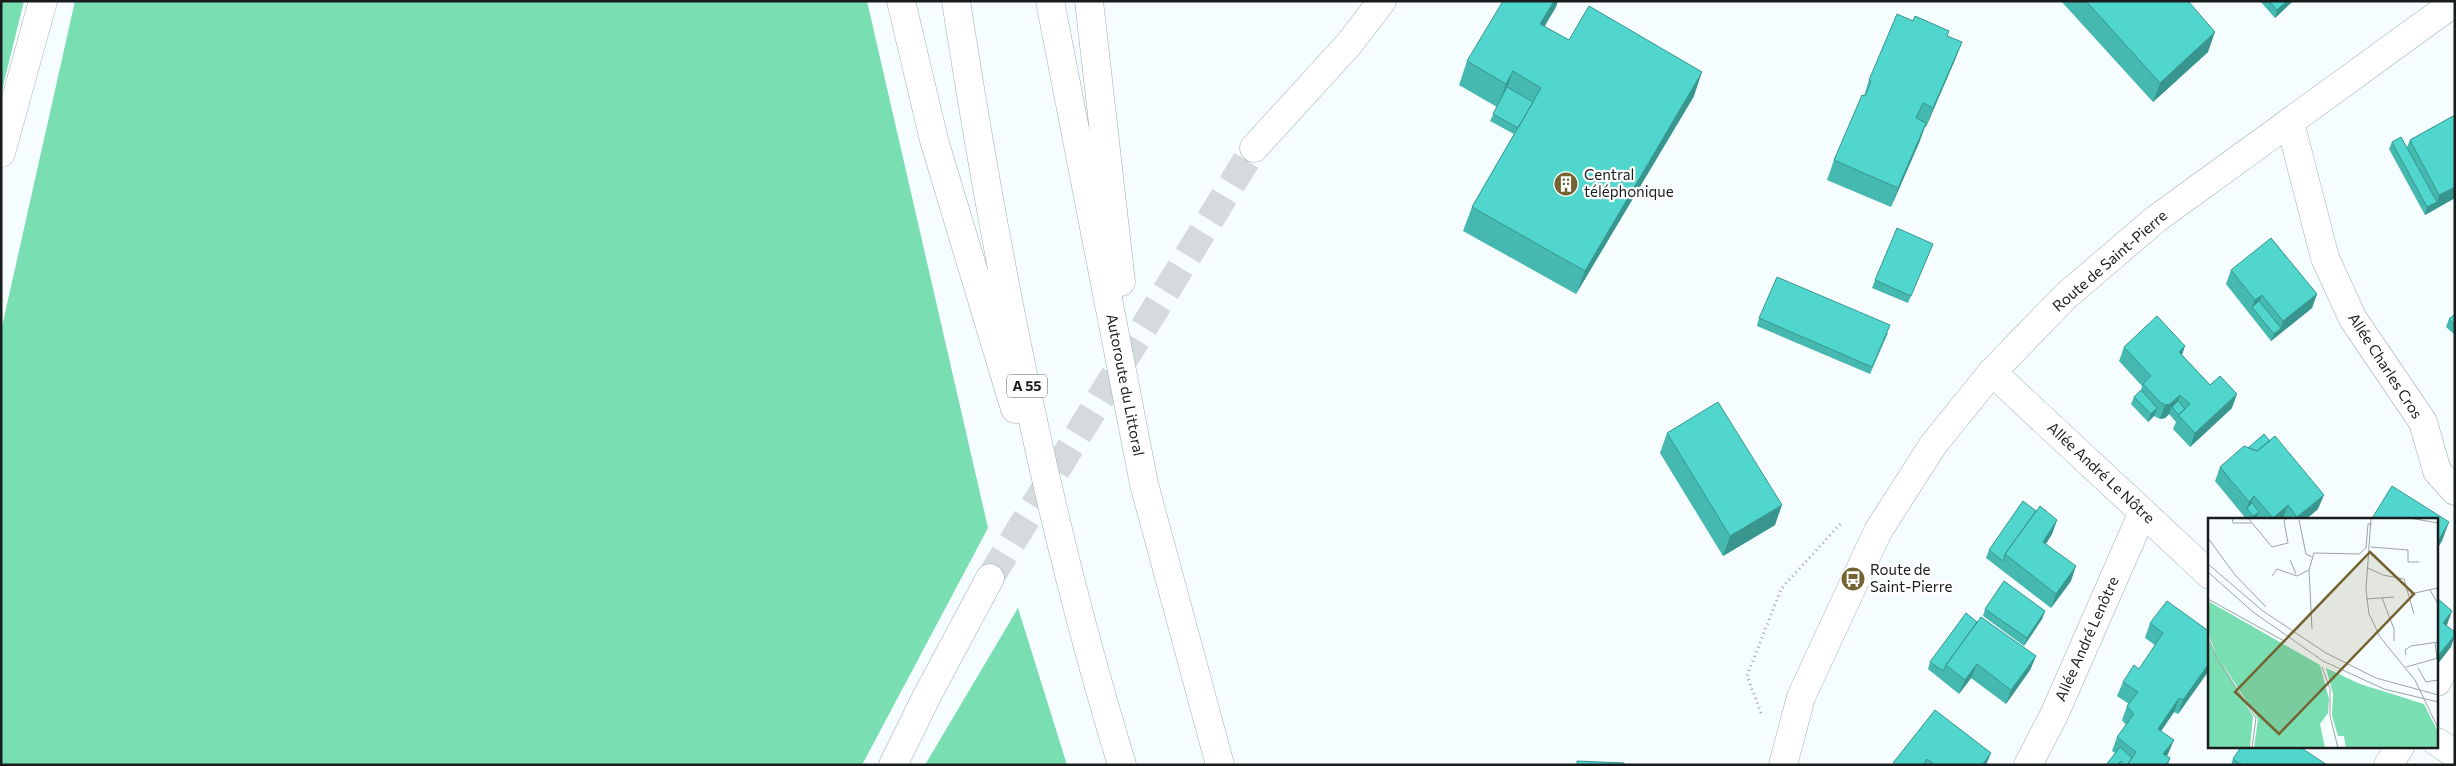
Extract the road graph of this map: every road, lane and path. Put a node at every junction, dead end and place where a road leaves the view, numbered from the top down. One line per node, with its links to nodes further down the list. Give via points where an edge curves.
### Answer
1 (43, 1): 10 (main road)
2 (901, 1): 19 (main road, via 934,140)
3 (956, 1): 19 (main road, A 55, via 1006,289 1056,522)
4 (1050, 1): 12 (main road, Autoroute du Littoral)
5 (1089, 1): 12 (main road)
6 (1382, 1): 9 (main road, via 1349,44)
7 (2455, 2): 8 (main road, Route de Saint-Pierre)
8 (2290, 122): 11 (main road, Route de Saint-Pierre, via 2156,219 2068,295); 13 (main road, Allée Charles Cros, via 2329,267 2353,319 2423,422 2437,470)
9 (1254, 148)
10 (1, 153)
11 (1992, 372): 14 (main road, Allée André Le Nôtre); 26 (main road, Route de Saint-Pierre, via 1932,445 1878,531 1801,697)
12 (1144, 484): 25 (main road, Autoroute du Littoral)
13 (2455, 491)
14 (2143, 512): 15 (main road, Allée André Le Nôtre); 27 (main road, Allée André Lenôtre, via 2054,715)
15 (2208, 573)
16 (990, 578): 23 (main road)
17 (2455, 647): 18 (main road)
18 (2438, 680)
19 (1112, 734): 24 (main road, A 55)
20 (2438, 743): 22 (main road)
21 (2399, 748): 28 (main road)
22 (2455, 754)
23 (893, 765)
24 (1122, 765)
25 (1220, 765)
26 (1783, 765)
27 (2028, 765)
28 (2388, 765)

